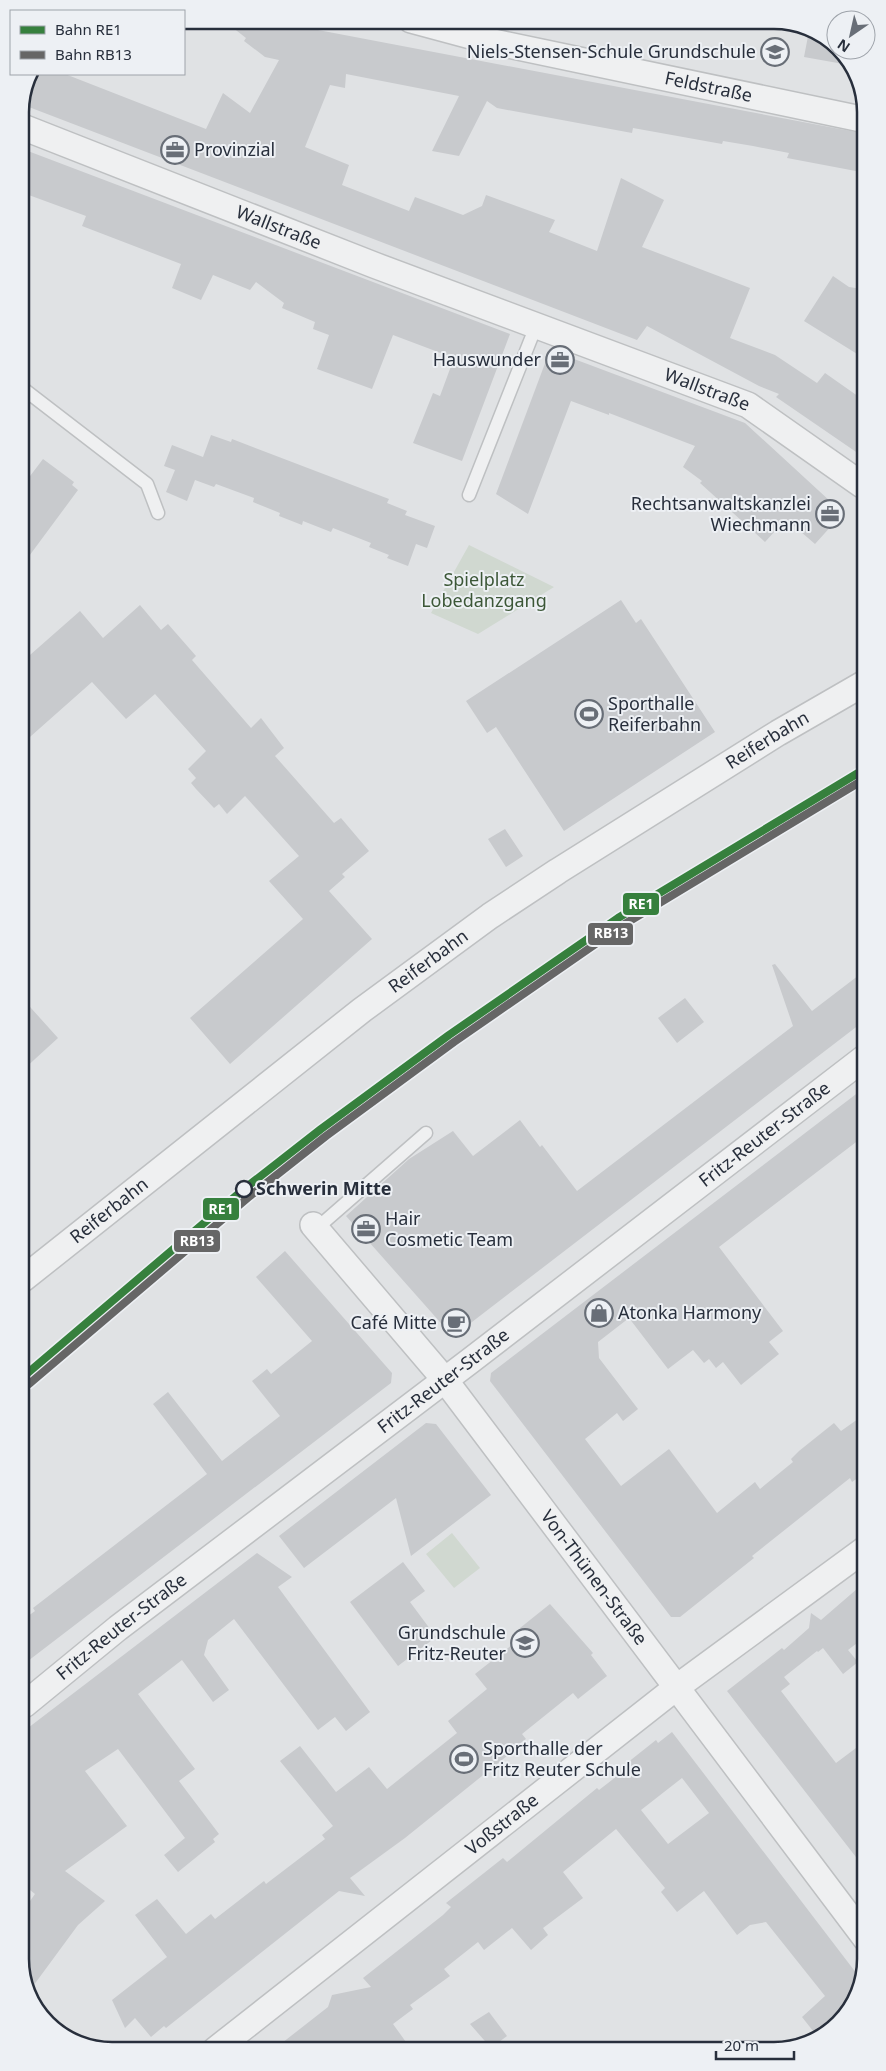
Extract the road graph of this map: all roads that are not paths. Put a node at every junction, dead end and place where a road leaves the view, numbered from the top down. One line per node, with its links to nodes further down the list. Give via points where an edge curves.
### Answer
1 (446, 29): 2 (street, Feldstraße)
2 (857, 118)
3 (29, 129): 4 (street, Wallstraße)
4 (536, 326): 6 (street, Wallstraße, via 748,405); 7 (lane)
5 (29, 393): 8 (lane, via 147,484)
6 (857, 481)
7 (469, 495)
8 (158, 513)
9 (857, 687): 13 (street, Reiferbahn, via 558,870 490,916 362,1010)
10 (857, 1063): 14 (street, Fritz-Reuter-Straße)
11 (426, 1133): 12 (lane)
12 (315, 1227): 14 (street, Von-Thünen-Straße)
13 (29, 1274)
14 (445, 1380): 16 (street, Von-Thünen-Straße); 17 (street, Fritz-Reuter-Straße, via 118,1628)
15 (857, 1554): 16 (street, Voßstraße)
16 (677, 1687): 18 (street, Von-Thünen-Straße); 19 (street, Voßstraße)
17 (29, 1701)
18 (857, 1927)
19 (225, 2042)

